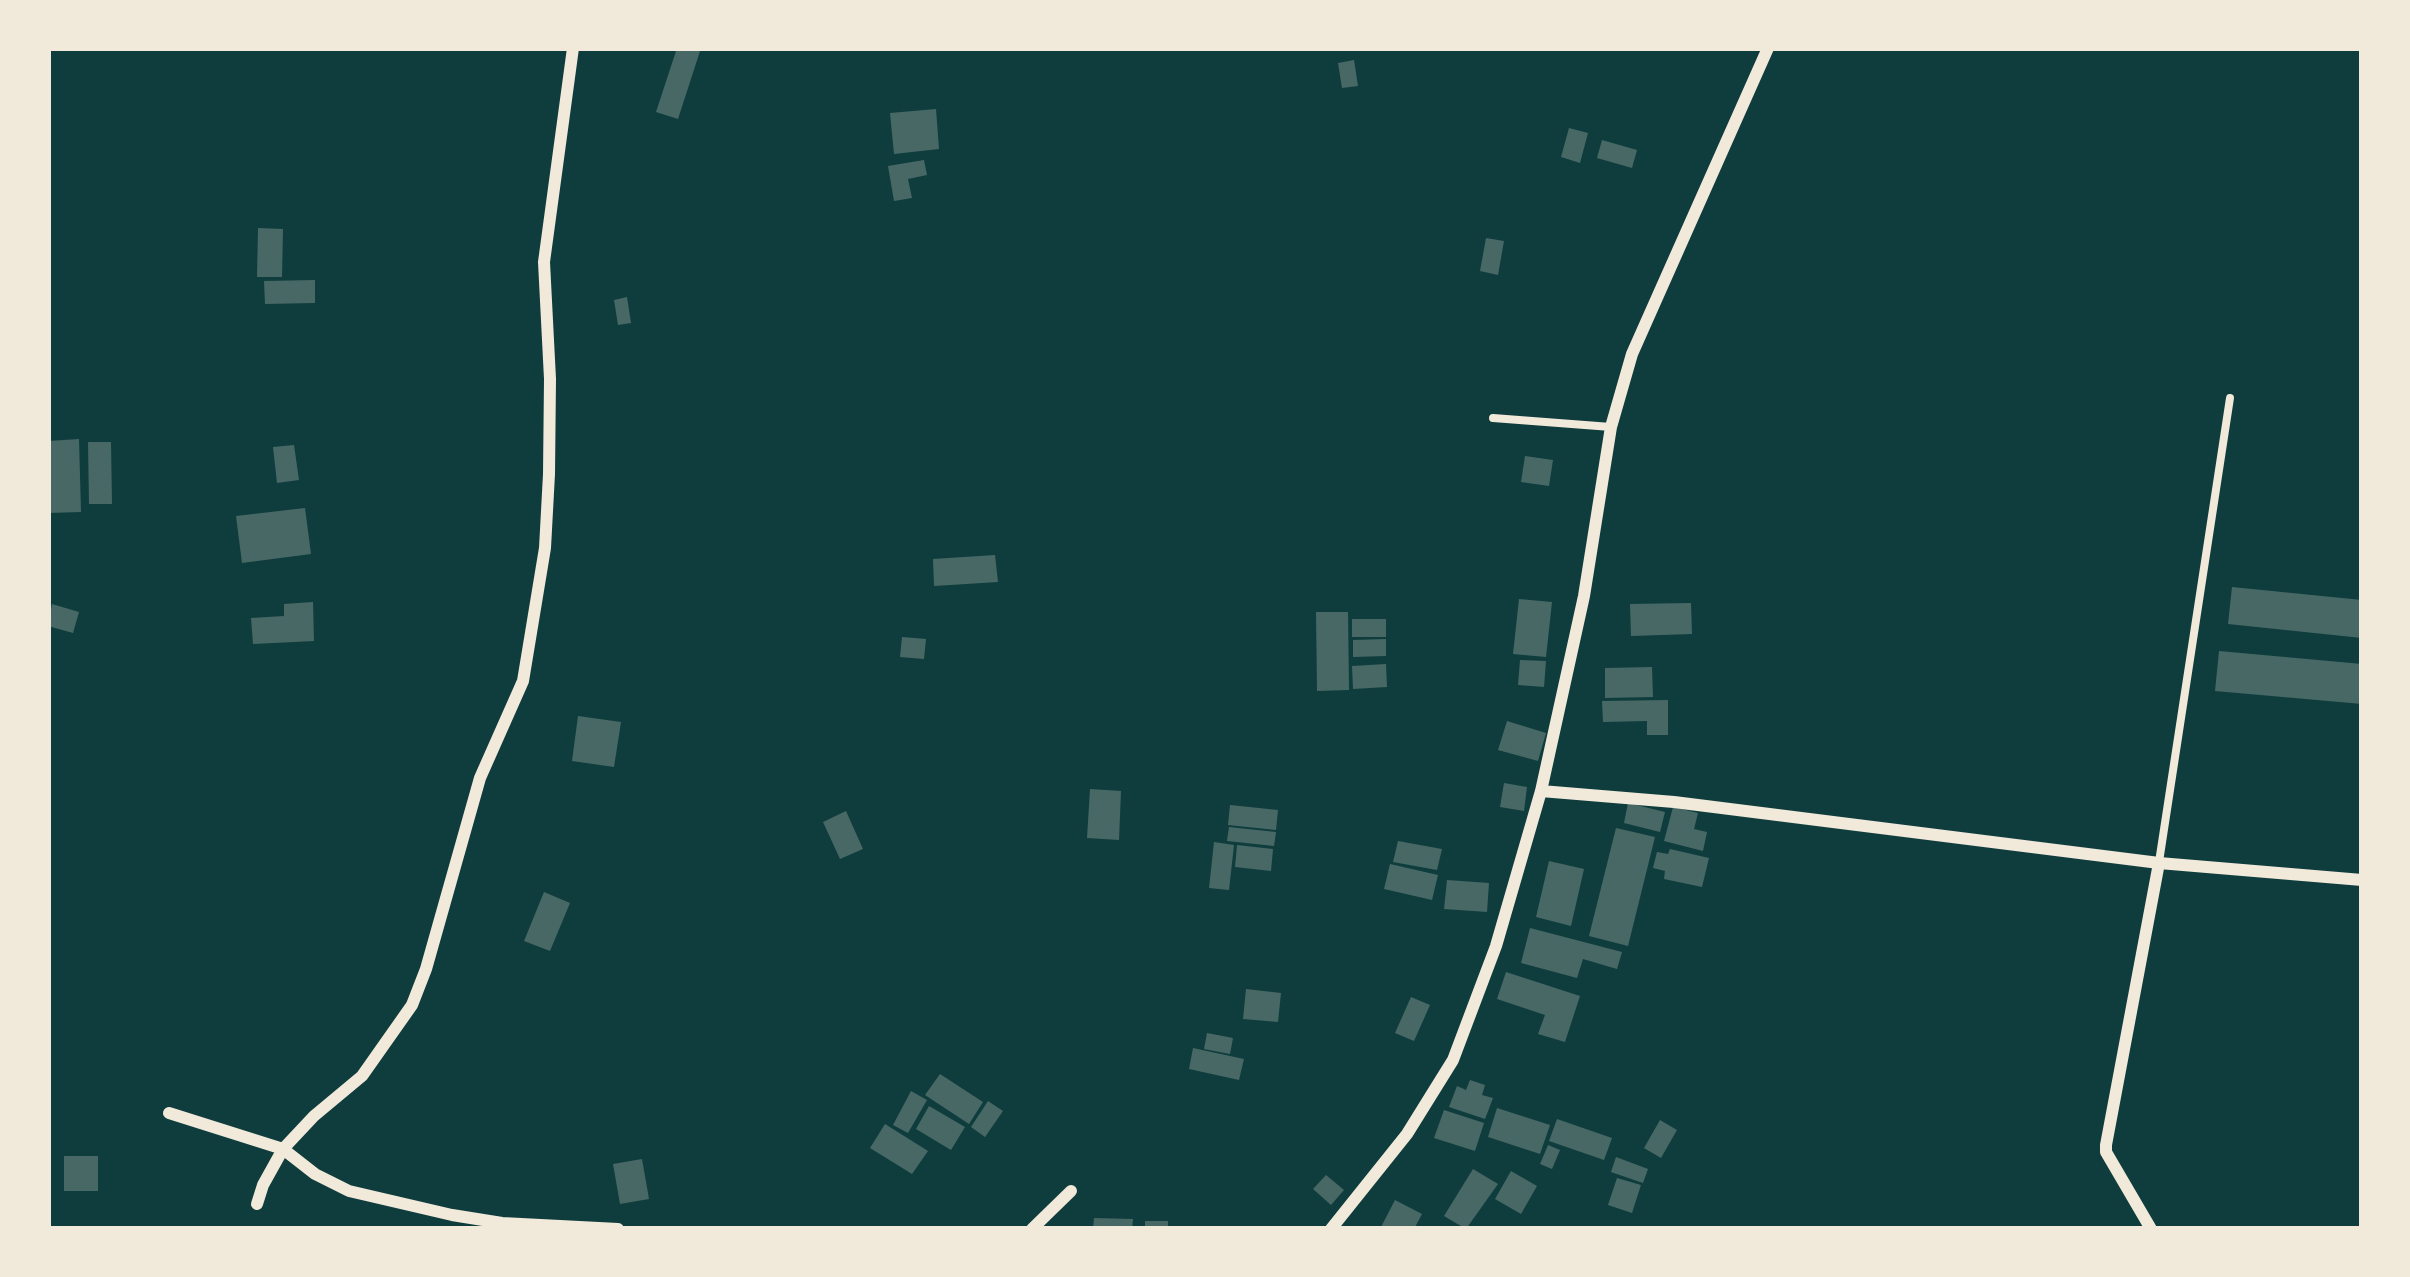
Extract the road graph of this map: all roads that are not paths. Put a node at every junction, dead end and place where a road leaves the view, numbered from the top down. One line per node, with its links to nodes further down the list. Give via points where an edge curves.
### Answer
1 (573, 48): 10 (street, via 544,262 549,474 523,681 479,778 412,1005 362,1076)
2 (1768, 48): 5 (street, via 1632,354)
3 (2230, 398): 7 (lane)
4 (1493, 418): 5 (lane)
5 (1611, 428): 6 (street)
6 (1541, 790): 7 (street); 15 (street, via 1453,1060 1407,1134)
7 (2159, 863): 8 (street); 16 (street, via 2106,1152)
8 (2362, 880)
9 (169, 1113): 10 (street)
10 (283, 1149): 12 (street); 13 (street, via 350,1191 452,1215)
11 (1071, 1191): 14 (street)
12 (257, 1204)
13 (617, 1229)
14 (1031, 1229)
15 (1330, 1229)
16 (2151, 1229)

